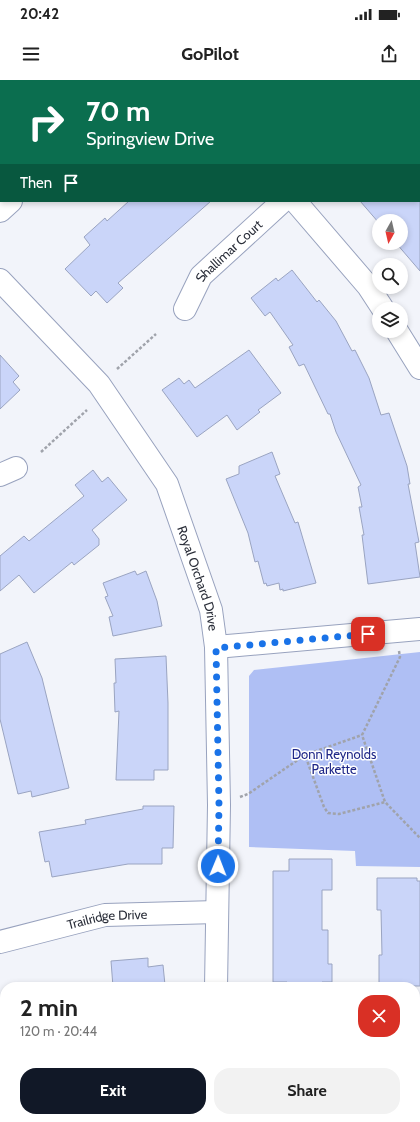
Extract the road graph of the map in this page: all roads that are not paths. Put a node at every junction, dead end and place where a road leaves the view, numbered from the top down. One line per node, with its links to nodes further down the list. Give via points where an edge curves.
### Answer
1 (10, 202): 4 (street)
2 (282, 202): 7 (street, Shallimar Court, via 201,276)
3 (296, 202): 6 (street, via 368,286)
4 (0, 211)
5 (0, 280): 11 (street, Royal Orchard Drive, via 99,384 167,484 211,610)
6 (378, 302)
7 (185, 309)
8 (401, 338): 9 (street)
9 (420, 368)
10 (420, 629): 11 (street)
11 (216, 648): 12 (street, Royal Orchard Drive, via 219,805)
12 (217, 912): 13 (street, Trailridge Drive, via 105,916); 14 (street, Royal Orchard Drive)
13 (1, 936)
14 (216, 982)

